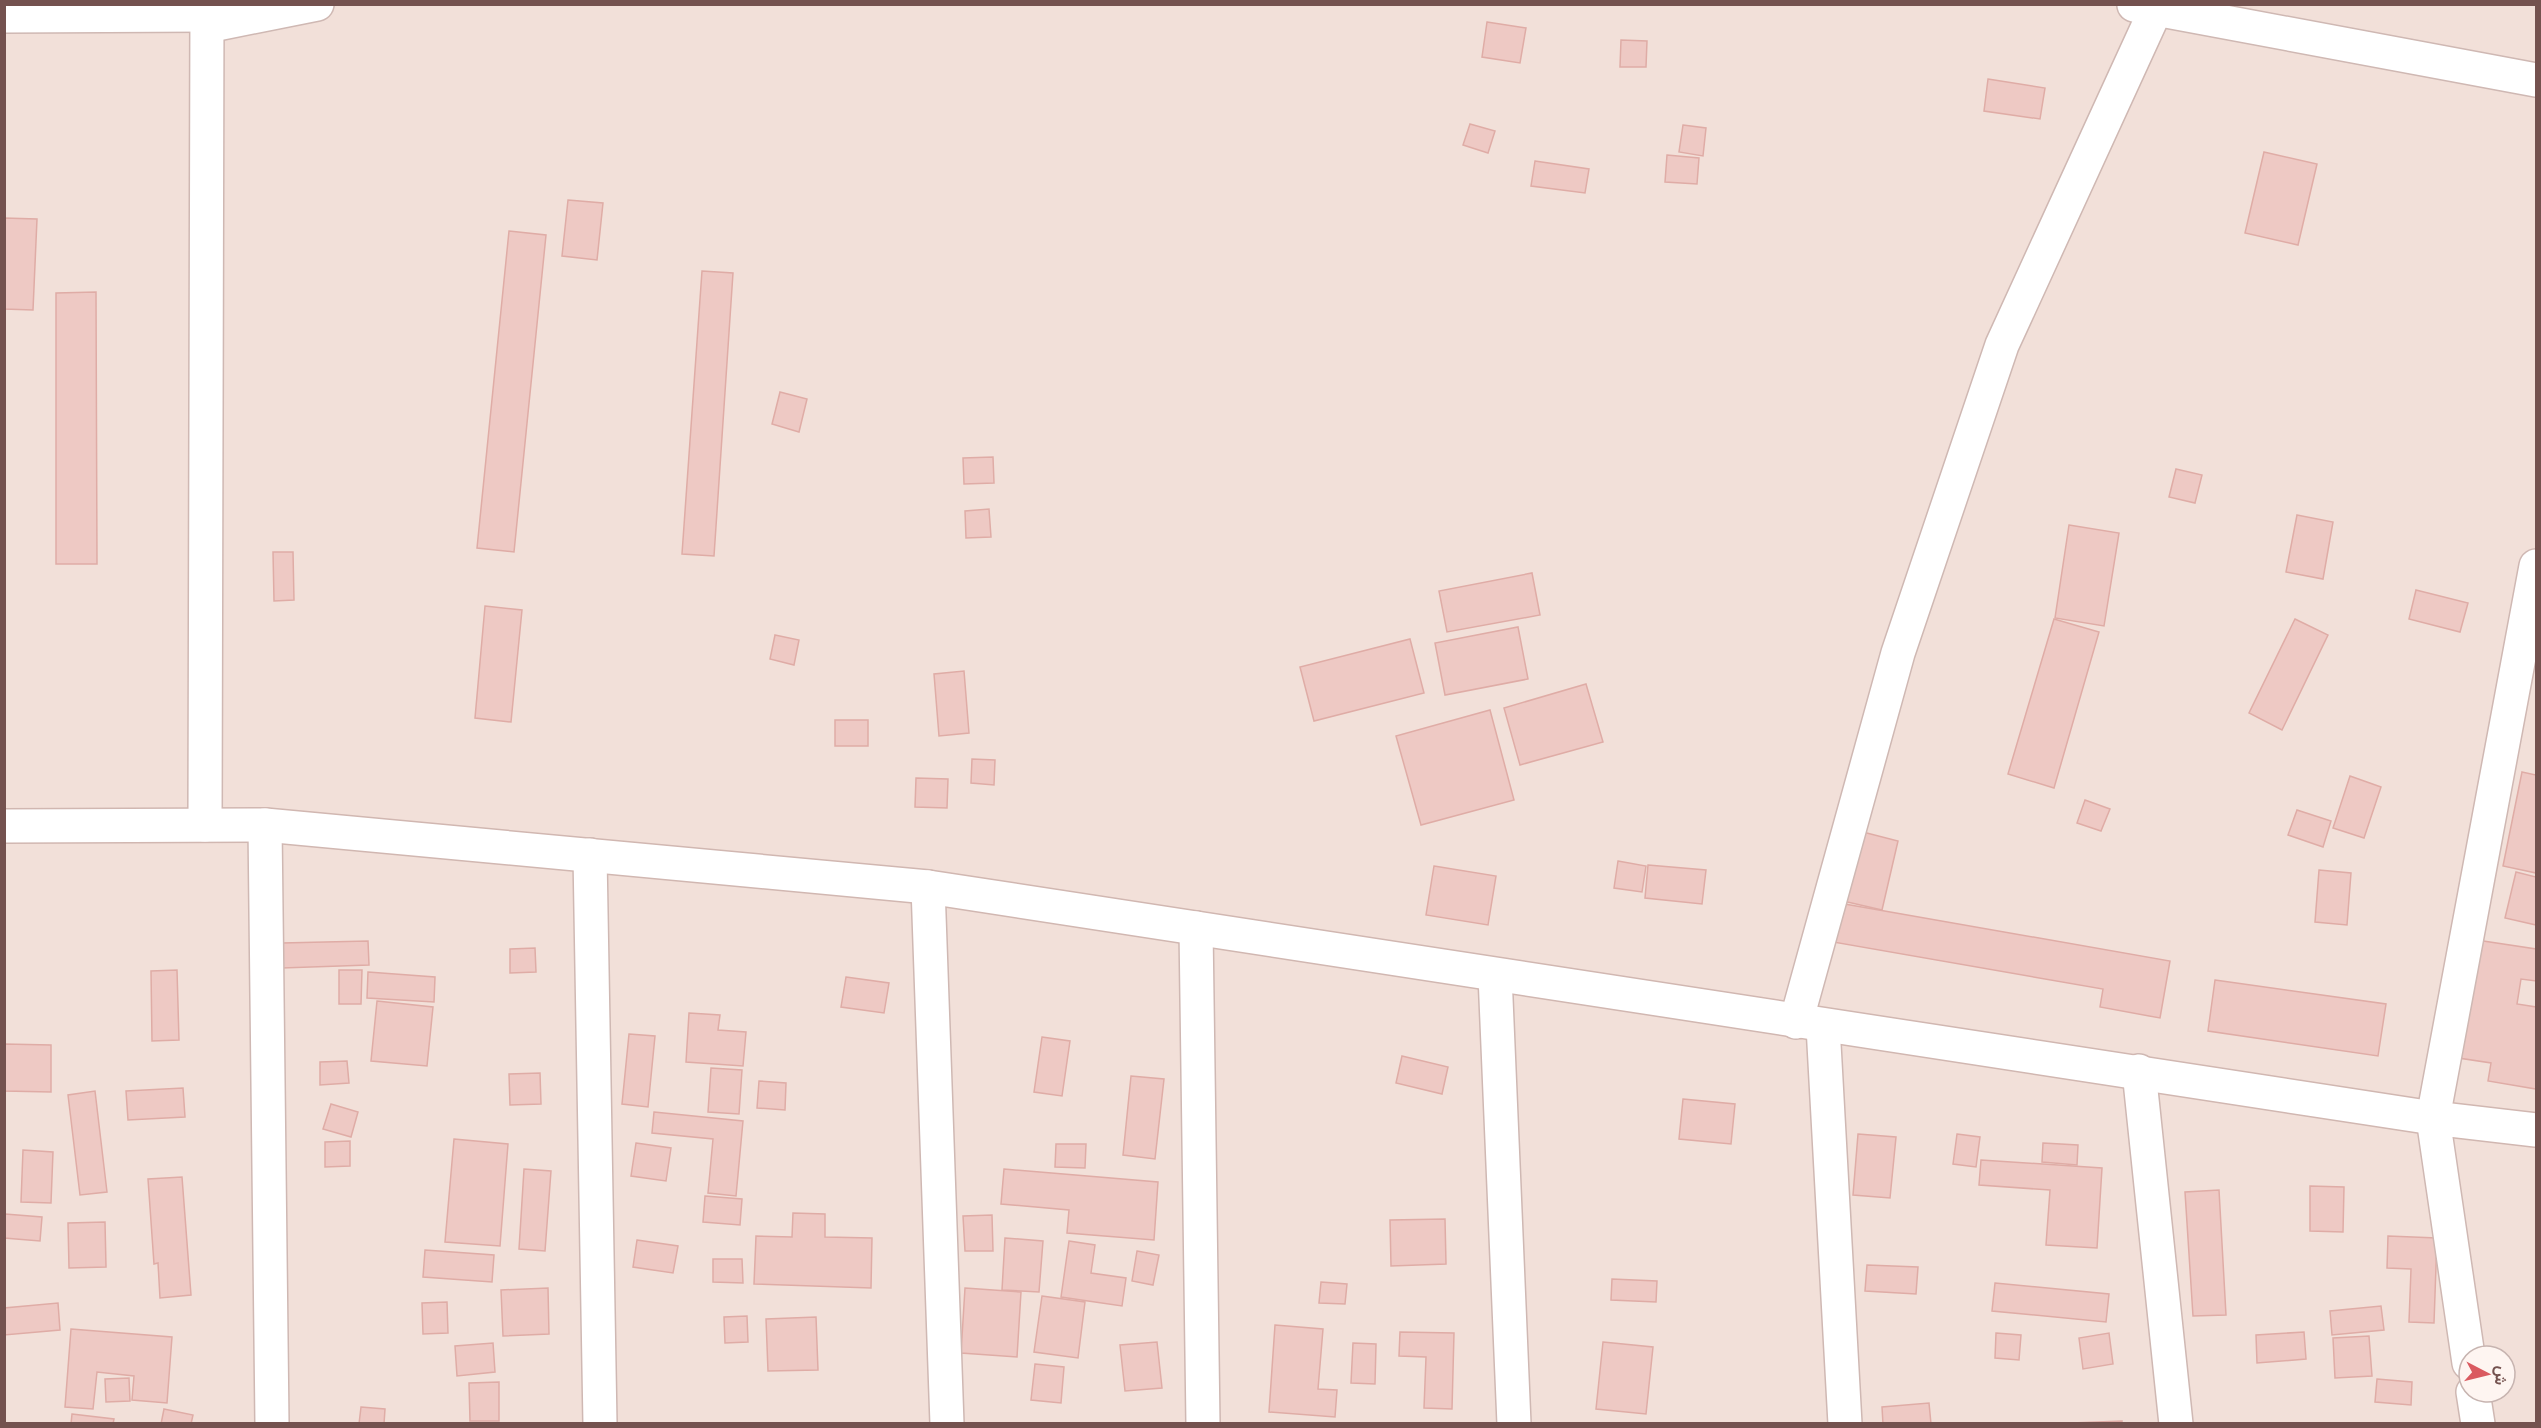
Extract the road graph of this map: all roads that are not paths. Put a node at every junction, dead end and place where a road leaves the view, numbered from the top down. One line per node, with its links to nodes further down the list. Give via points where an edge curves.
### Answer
1 (317, 4): 3 (street)
2 (2145, 7): 5 (street); 14 (street, via 2002,345 1898,653)
3 (207, 15): 4 (street); 7 (street)
4 (4, 16)
5 (2536, 80)
6 (2536, 566): 16 (street)
7 (205, 825): 8 (street); 9 (street)
8 (265, 825): 10 (street); 20 (street)
9 (4, 826)
10 (590, 855): 11 (street); 21 (street)
11 (928, 887): 12 (street); 22 (street)
12 (1196, 928): 13 (street); 23 (street)
13 (1495, 975): 14 (street); 24 (street)
14 (1810, 1024): 15 (street); 25 (street)
15 (2139, 1071): 16 (street); 26 (street)
16 (2433, 1118): 17 (street); 18 (street)
17 (2536, 1130)
18 (2466, 1344)
19 (2475, 1404): 27 (street)
20 (272, 1424)
21 (600, 1424)
22 (947, 1424)
23 (1203, 1424)
24 (1514, 1424)
25 (1845, 1424)
26 (2176, 1424)
27 (2478, 1424)

